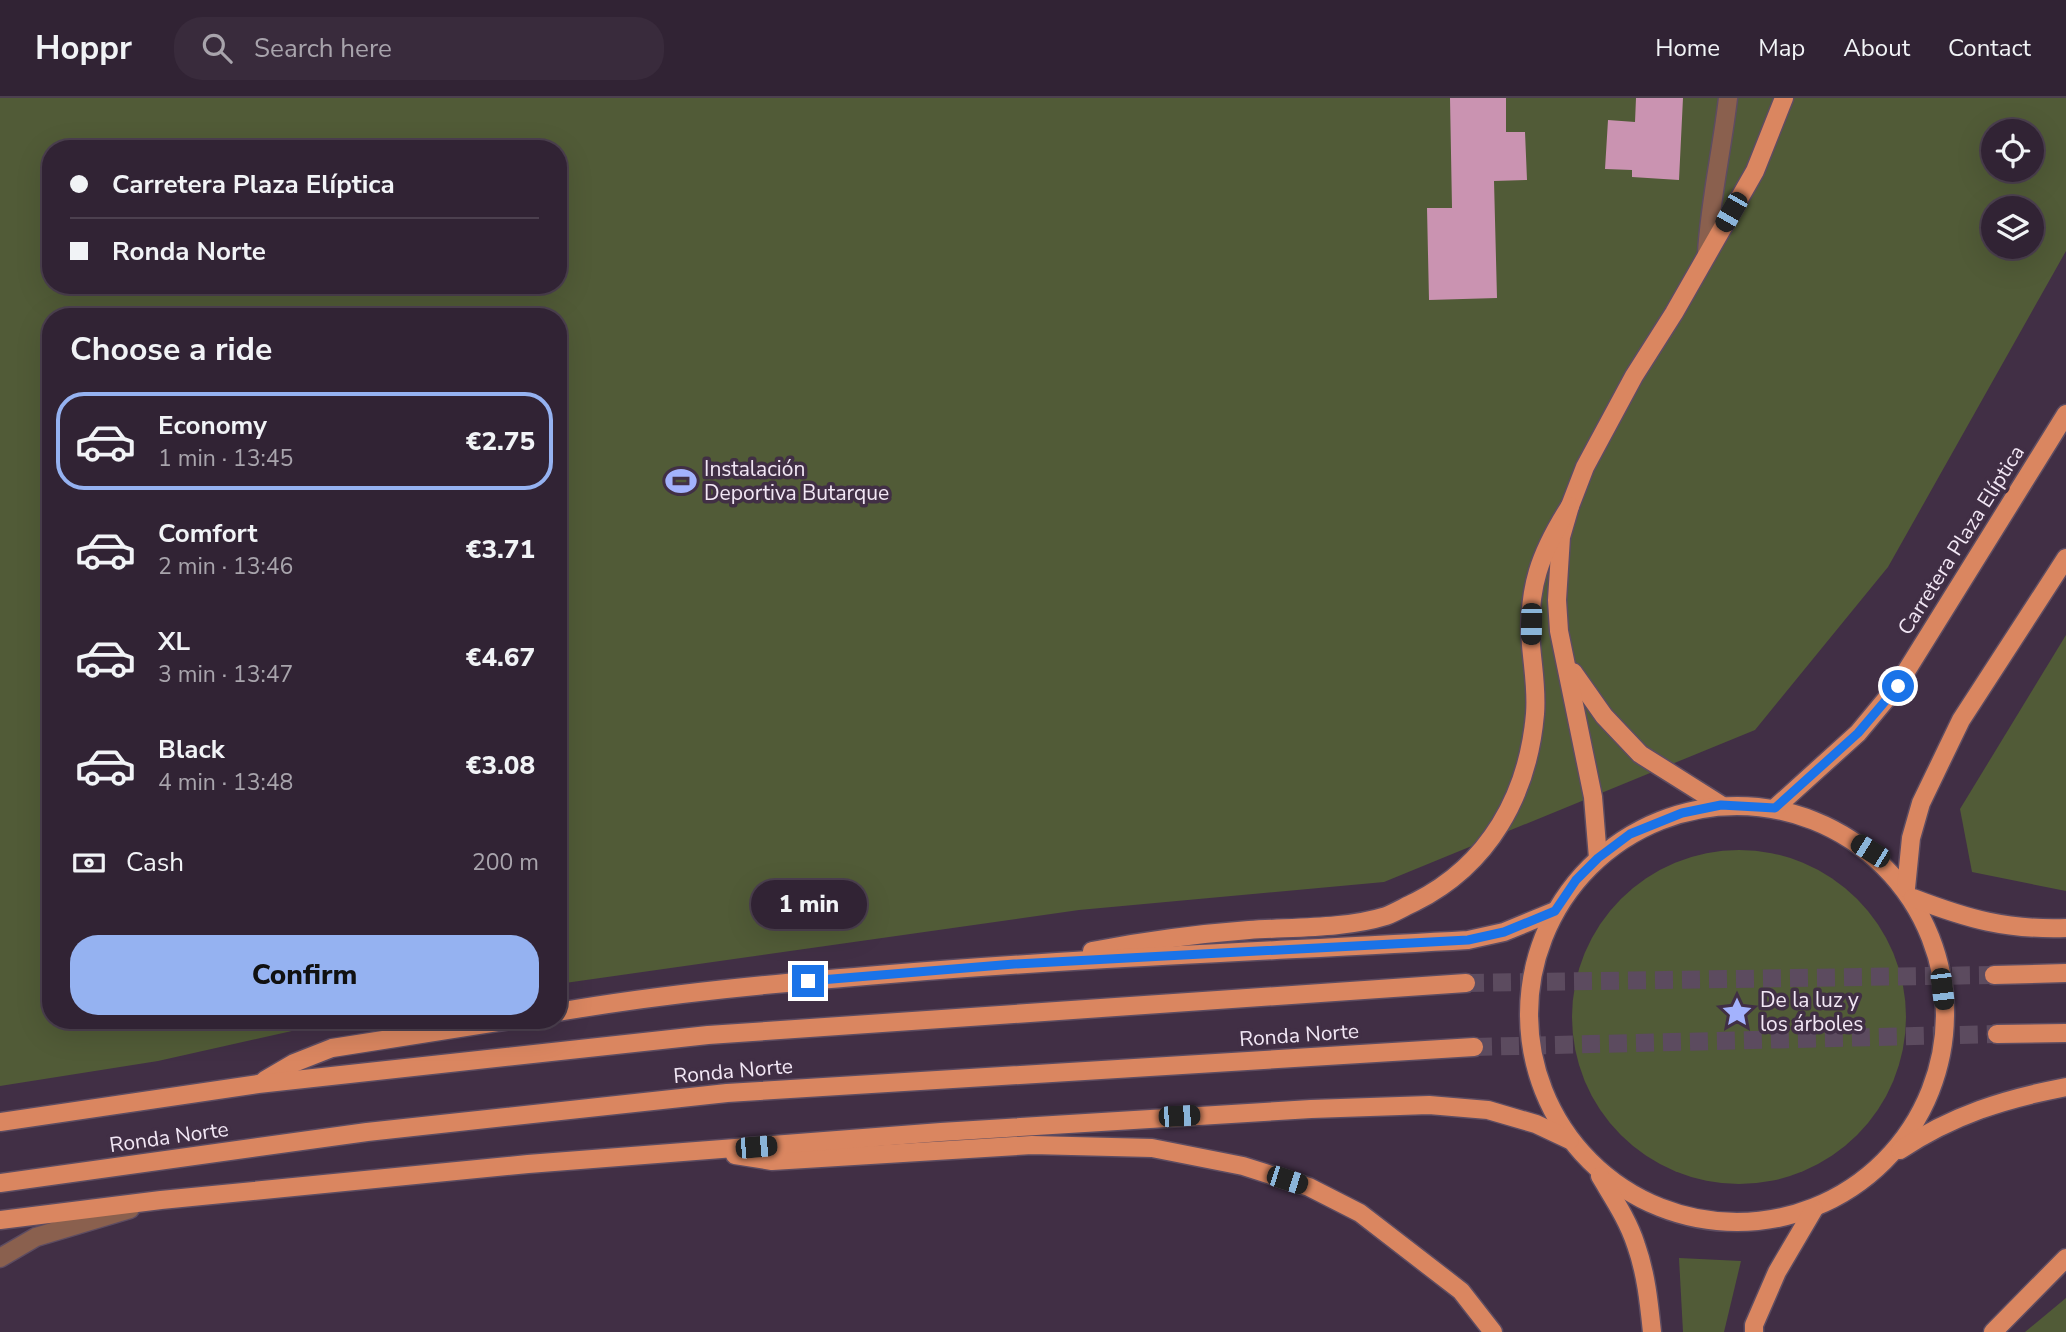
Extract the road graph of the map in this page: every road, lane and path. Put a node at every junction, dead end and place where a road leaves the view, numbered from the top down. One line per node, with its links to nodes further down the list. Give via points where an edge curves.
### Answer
1 (1728, 98): 3 (street)
2 (1784, 98): 3 (main road, via 1755,171)
3 (1707, 253): 5 (main road, via 1634,376 1585,467)
4 (2066, 414): 9 (main road, Carretera Plaza Elíptica, via 1898,686 1858,733)
5 (1570, 506): 7 (main road, via 1558,567); 14 (main road, via 1549,539 1536,574 1531,643 1537,692 1524,770 1508,811 1478,857 1431,894 1387,915 1343,923 1184,935)
6 (2066, 558): 11 (main road, via 1955,732 1921,803 1911,838)
7 (1564, 657): 8 (main road, via 1604,716 1640,754); 10 (main road, via 1593,797)
8 (1721, 805): 9 (main road); 10 (main road, via 1682,813 1630,834)
9 (1775, 808): 11 (main road, via 1825,824 1870,851)
10 (1598, 858): 12 (main road)
11 (1909, 893): 13 (main road, via 1956,915 1994,925); 28 (main road, via 1940,966 1945,1013 1928,1094)
12 (1555, 911): 14 (main road, via 1504,932 1468,940); 26 (main road, via 1533,967 1528,1028 1541,1087)
13 (2066, 928)
14 (1014, 964): 18 (main road, via 636,998)
15 (2066, 973): 16 (main road)
16 (1994, 975)
17 (1466, 983): 23 (main road, Ronda Norte, via 708,1035)
18 (567, 1010)
19 (453, 1029): 23 (main road, Ronda Norte, via 332,1048)
20 (2066, 1032): 21 (main road)
21 (1997, 1034)
22 (1474, 1047): 30 (main road, Ronda Norte, via 727,1093 368,1132)
23 (258, 1084): 25 (main road, Ronda Norte)
24 (2066, 1087): 28 (main road, via 2006,1099 1955,1118)
25 (0, 1122)
26 (1570, 1140): 27 (main road, via 1536,1124 1488,1111 1429,1105 1127,1119); 29 (main road)
27 (703, 1151): 31 (main road); 36 (main road, via 772,1161 1032,1145 1125,1147 1243,1166 1309,1187 1360,1213 1461,1291)
28 (1891, 1156): 32 (main road, via 1851,1190)
29 (1594, 1167): 32 (main road, via 1633,1195 1676,1214 1722,1223 1769,1221); 37 (main road, via 1636,1244)
30 (0, 1184)
31 (161, 1200): 33 (main road); 34 (street, via 36,1237)
32 (1814, 1209): 38 (main road, via 1777,1272)
33 (0, 1220)
34 (0, 1258)
35 (2066, 1258): 39 (main road)
36 (1493, 1332)
37 (1652, 1332)
38 (1754, 1332)
39 (1993, 1332)

